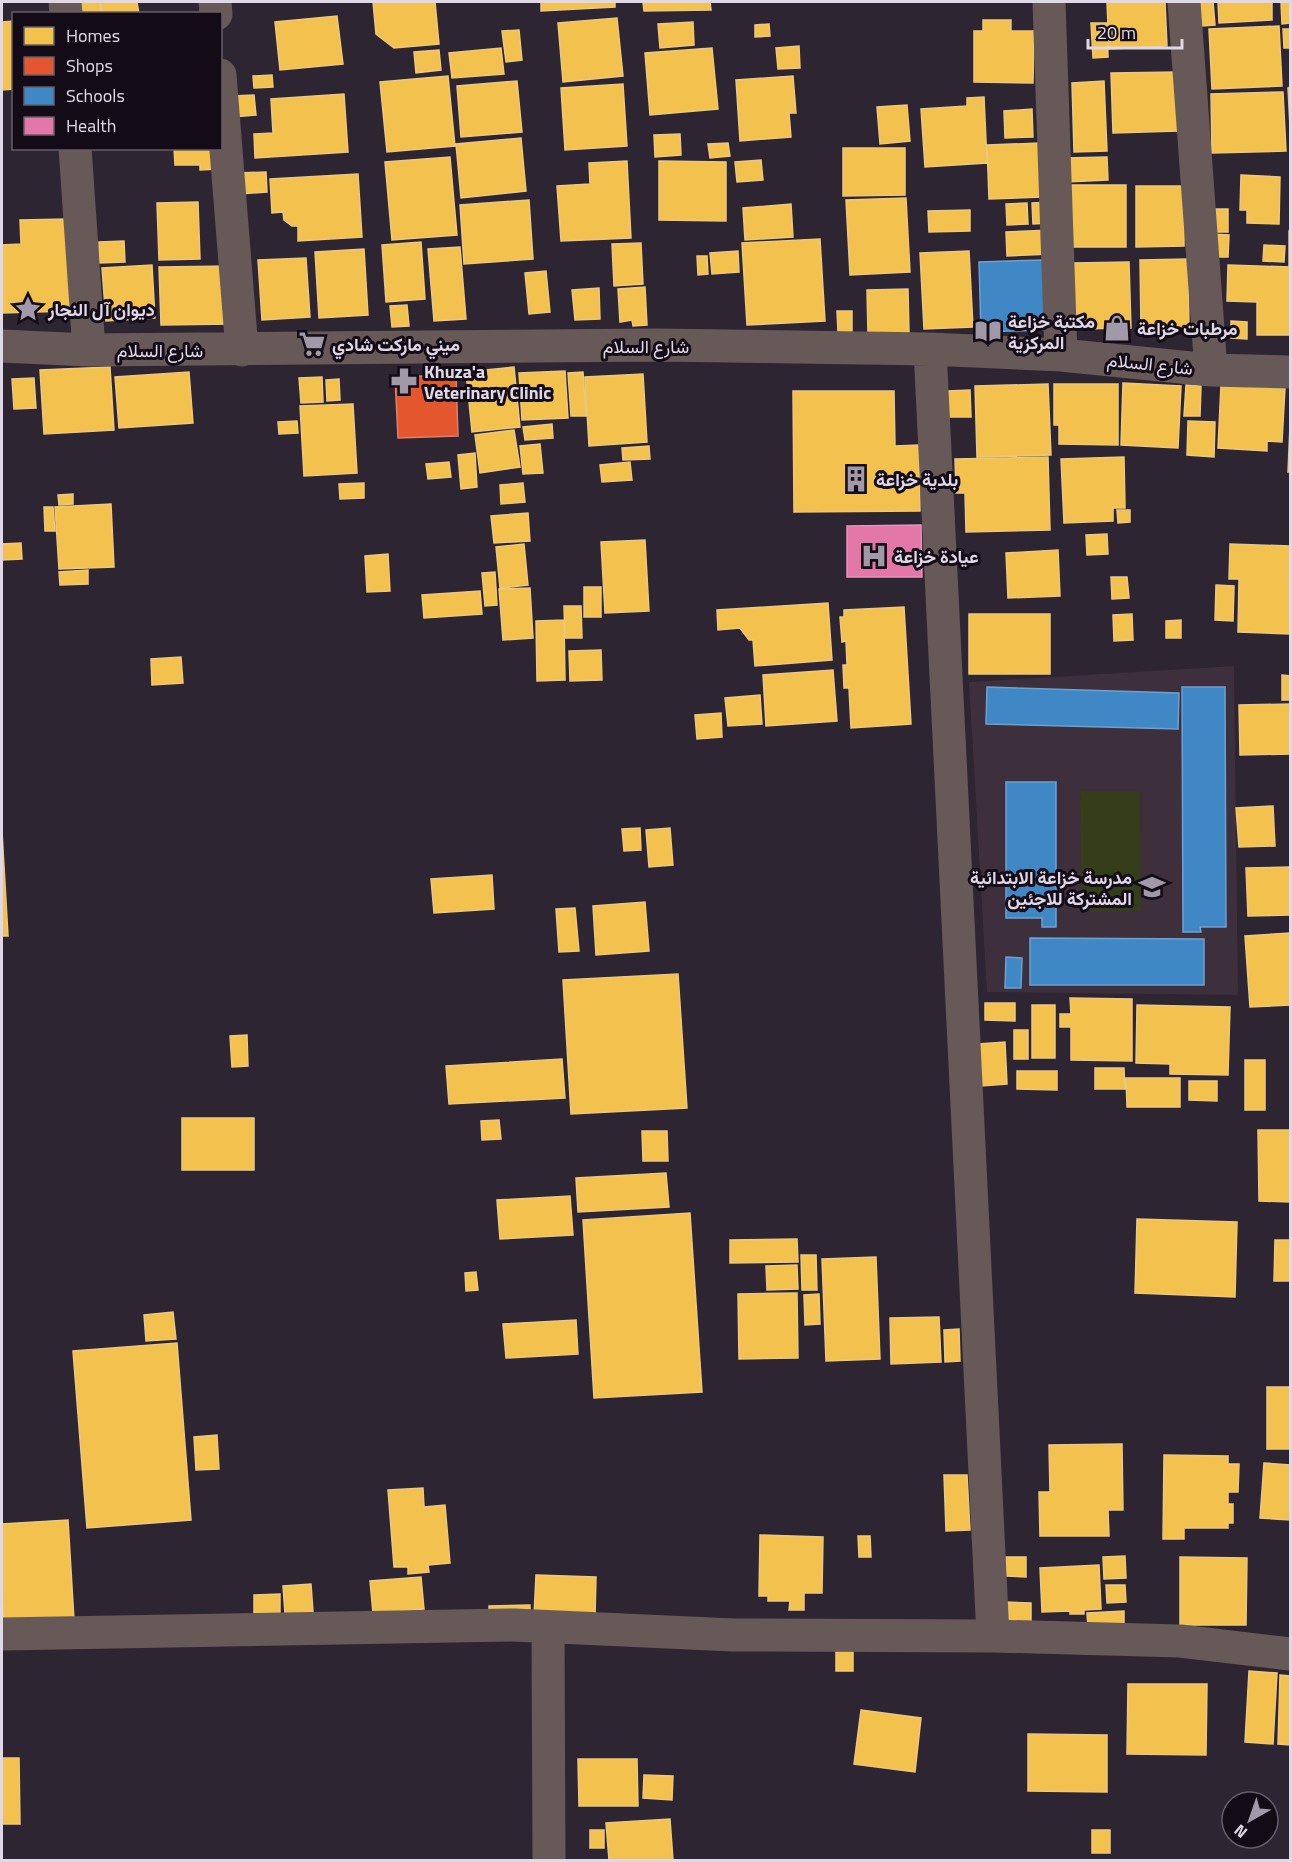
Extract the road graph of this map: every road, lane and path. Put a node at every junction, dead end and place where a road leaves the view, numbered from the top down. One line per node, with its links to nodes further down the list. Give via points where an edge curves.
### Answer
1 (1048, 2): 9 (street)
2 (1184, 2): 10 (street)
3 (222, 100): 8 (street)
4 (75, 150): 7 (street)
5 (2, 346): 7 (street, شارع السلام)
6 (930, 349): 8 (street, شارع السلام, via 657,345); 9 (street, شارع السلام); 14 (street)
7 (89, 350): 8 (street, شارع السلام)
8 (242, 350)
9 (1061, 355): 10 (street, شارع السلام)
10 (1211, 370): 11 (street, شارع السلام)
11 (1290, 372)
12 (548, 1627): 13 (street); 14 (street, via 733,1635); 16 (street)
13 (2, 1634)
14 (993, 1636): 15 (street, via 1180,1641)
15 (1290, 1654)
16 (549, 1860)

